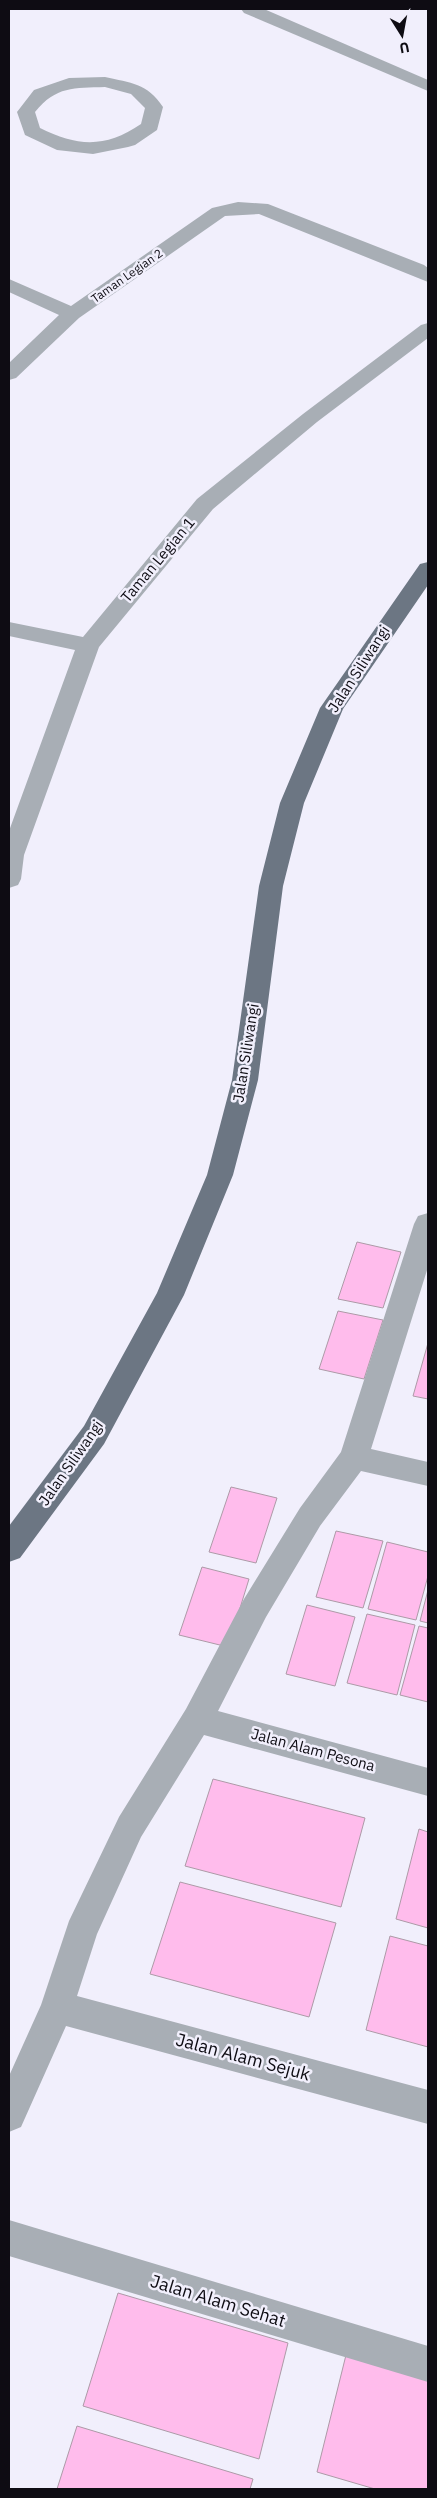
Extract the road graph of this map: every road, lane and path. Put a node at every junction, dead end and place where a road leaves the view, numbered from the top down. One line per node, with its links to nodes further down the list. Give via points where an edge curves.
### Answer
1 (250, 9): 2 (street)
2 (428, 86)
3 (9, 123): 4 (street)
4 (32, 131): 4 (street, via 26,112 40,94 69,83 105,82 137,90 154,107 150,126 128,141 93,148 57,144)
5 (428, 276): 7 (street, Taman Legian 2, via 261,208 238,208 219,212)
6 (9, 285): 7 (street)
7 (72, 314): 9 (street, Taman Legian 2)
8 (428, 329): 12 (street, Taman Legian 1, via 310,418 205,504)
9 (9, 374)
10 (428, 569): 17 (main road, Jalan Siliwangi, via 332,708 292,803 271,886 244,1080 220,1174 170,1294 94,1435)
11 (9, 628): 12 (street)
12 (88, 645): 13 (street, Taman Legian 1, via 12,854)
13 (9, 878)
14 (428, 1224): 15 (street)
15 (354, 1457): 16 (street); 18 (street, via 310,1517 255,1608)
16 (428, 1474)
17 (9, 1549)
18 (197, 1718): 19 (street, Jalan Alam Pesona); 20 (street, via 130,1827 82,1932)
19 (428, 1782)
20 (57, 2008): 21 (street, Jalan Alam Sejuk); 22 (street)
21 (428, 2106)
22 (9, 2115)
23 (9, 2238): 24 (street, Jalan Alam Sehat)
24 (428, 2364)

